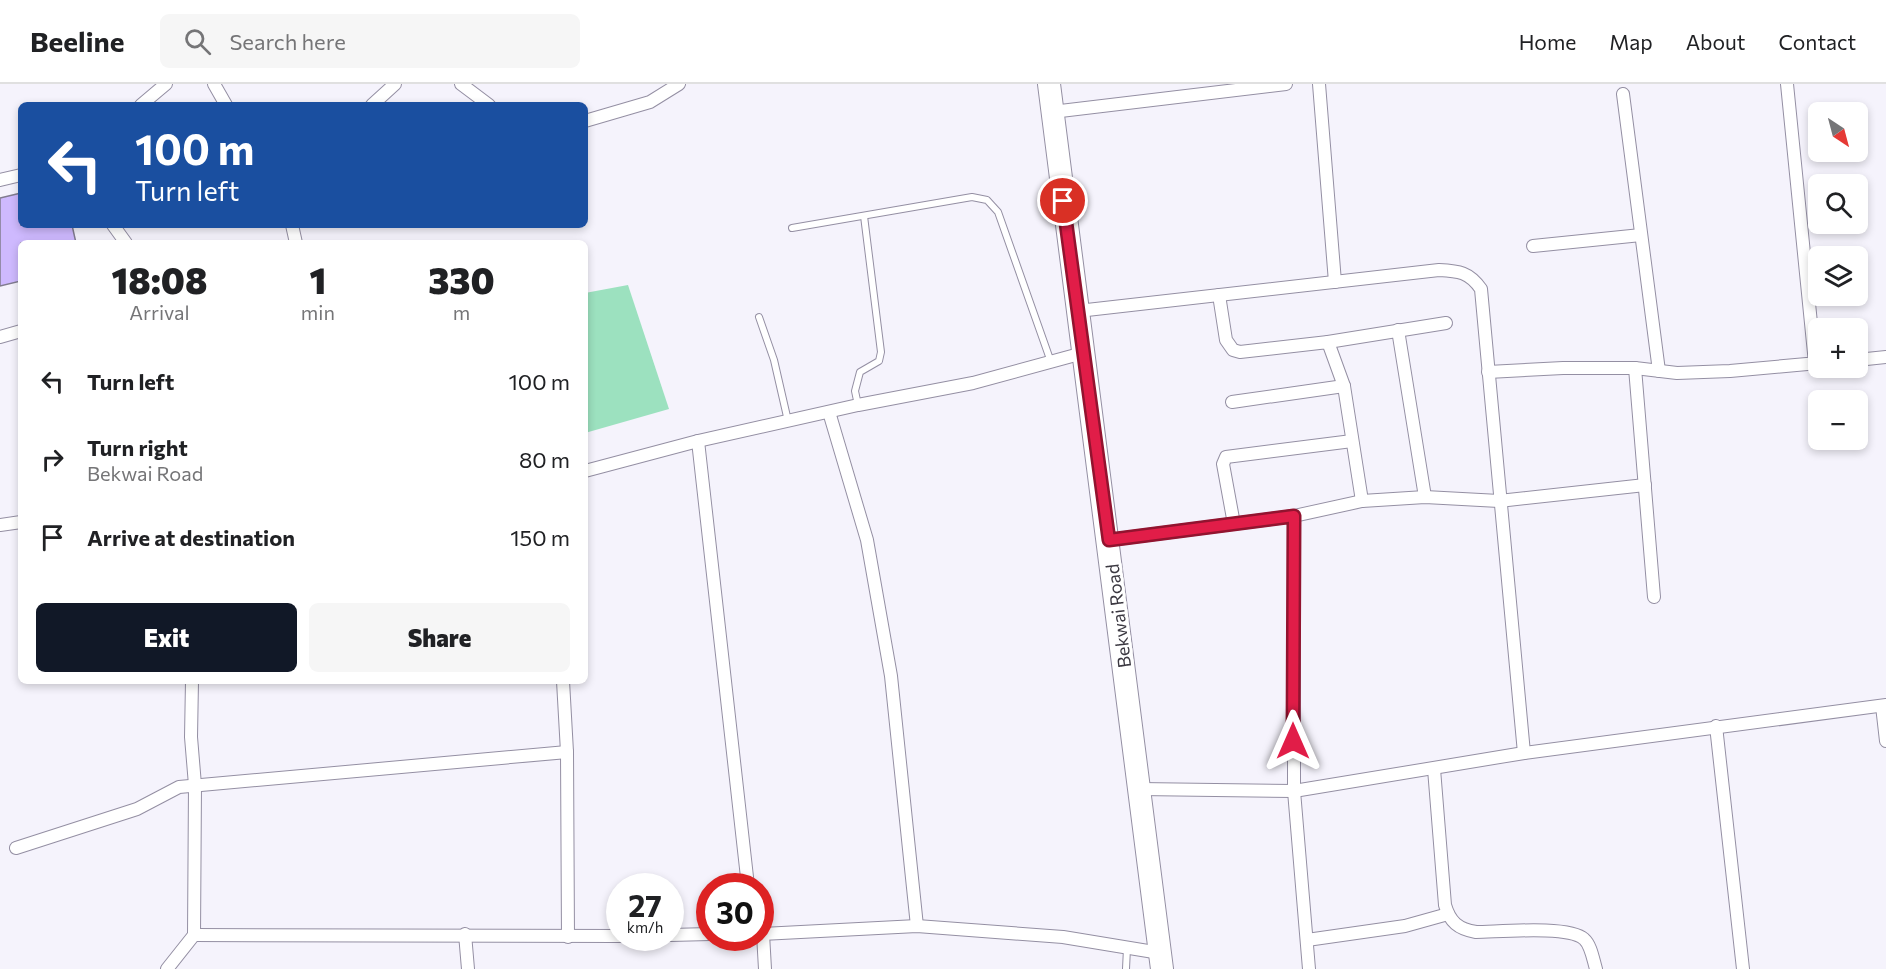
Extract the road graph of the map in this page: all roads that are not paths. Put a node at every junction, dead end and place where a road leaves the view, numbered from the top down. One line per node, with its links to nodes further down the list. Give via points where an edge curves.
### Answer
1 (166, 84): 12 (street)
2 (214, 84): 13 (street)
3 (395, 84): 14 (street)
4 (461, 84): 15 (street)
5 (680, 84): 17 (street, via 650,102)
6 (1049, 84): 16 (highway, Bekwai Road)
7 (1286, 84): 10 (street)
8 (1319, 84): 24 (street)
9 (1787, 84): 28 (street)
10 (1263, 85): 16 (street)
11 (1623, 94): 22 (street)
12 (145, 102)
13 (224, 102)
14 (375, 102)
15 (485, 102)
16 (1052, 112): 26 (highway, Bekwai Road)
17 (588, 120)
18 (18, 176): 19 (street)
19 (0, 180)
20 (864, 216): 21 (lane); 37 (lane, via 972,197 987,200 998,212); 44 (lane, via 881,352 879,361 860,372 855,391)
21 (792, 228)
22 (1641, 235): 23 (street); 40 (street)
23 (1533, 246)
24 (1335, 282): 25 (street); 41 (street, via 1439,270 1461,271 1472,277 1481,289)
25 (1220, 295): 26 (street); 33 (street, via 1226,340 1233,350)
26 (1078, 311): 34 (highway, Bekwai Road)
27 (759, 317): 46 (lane)
28 (1811, 318)
29 (1446, 323): 30 (street)
30 (1398, 330): 33 (street); 51 (street)
31 (18, 332): 32 (street)
32 (0, 337)
33 (1328, 342): 42 (street)
34 (1083, 353): 37 (street); 58 (highway, Bekwai Road)
35 (1886, 357): 36 (street)
36 (1868, 359)
37 (1052, 362): 44 (street, via 973,383)
38 (1808, 364): 40 (street, via 1730,371)
39 (1635, 369): 40 (street); 41 (street); 50 (street)
40 (1659, 371)
41 (1488, 372): 53 (street)
42 (1344, 386): 43 (street); 48 (street)
43 (1232, 402)
44 (858, 405): 45 (street)
45 (829, 412): 46 (street); 74 (street, via 867,540 887,654)
46 (788, 421): 47 (street)
47 (698, 441): 49 (street); 72 (street)
48 (1352, 441): 52 (street); 56 (street, via 1226,457 1223,464)
49 (588, 470)
50 (1645, 485): 53 (street); 59 (street)
51 (1425, 497): 52 (street); 53 (street)
52 (1362, 501): 54 (street)
53 (1499, 501): 66 (street, via 1506,532)
54 (1294, 516): 56 (street); 70 (street)
55 (18, 522): 57 (street)
56 (1234, 524): 58 (street)
57 (0, 525)
58 (1109, 540): 69 (highway, Bekwai Road)
59 (1654, 597)
60 (192, 684): 68 (street)
61 (562, 684): 65 (street)
62 (1884, 705): 63 (street); 64 (street)
63 (1716, 726): 66 (street); 90 (street)
64 (1886, 741)
65 (567, 752): 68 (street); 79 (street)
66 (1524, 753): 67 (street)
67 (1434, 769): 70 (street); 73 (street)
68 (195, 785): 71 (street, via 173,789 128,812); 77 (street)
69 (1139, 789): 70 (street); 83 (highway, Bekwai Road)
70 (1294, 791): 80 (street)
71 (16, 848)
72 (747, 873)
73 (1448, 914): 80 (street, via 1405,926); 89 (street, via 1457,926 1476,932 1562,932 1580,936 1589,946)
74 (917, 926): 75 (street); 81 (street, via 1063,937)
75 (774, 933)
76 (465, 934): 77 (street); 79 (street); 85 (street)
77 (194, 935): 84 (street)
78 (606, 936): 79 (street)
79 (568, 937)
80 (1307, 940): 88 (street)
81 (1127, 948): 83 (street); 87 (lane)
82 (763, 951): 86 (street)
83 (1161, 961)
84 (167, 969)
85 (468, 969)
86 (765, 969)
87 (1126, 969)
88 (1309, 969)
89 (1596, 969)
90 (1743, 969)

